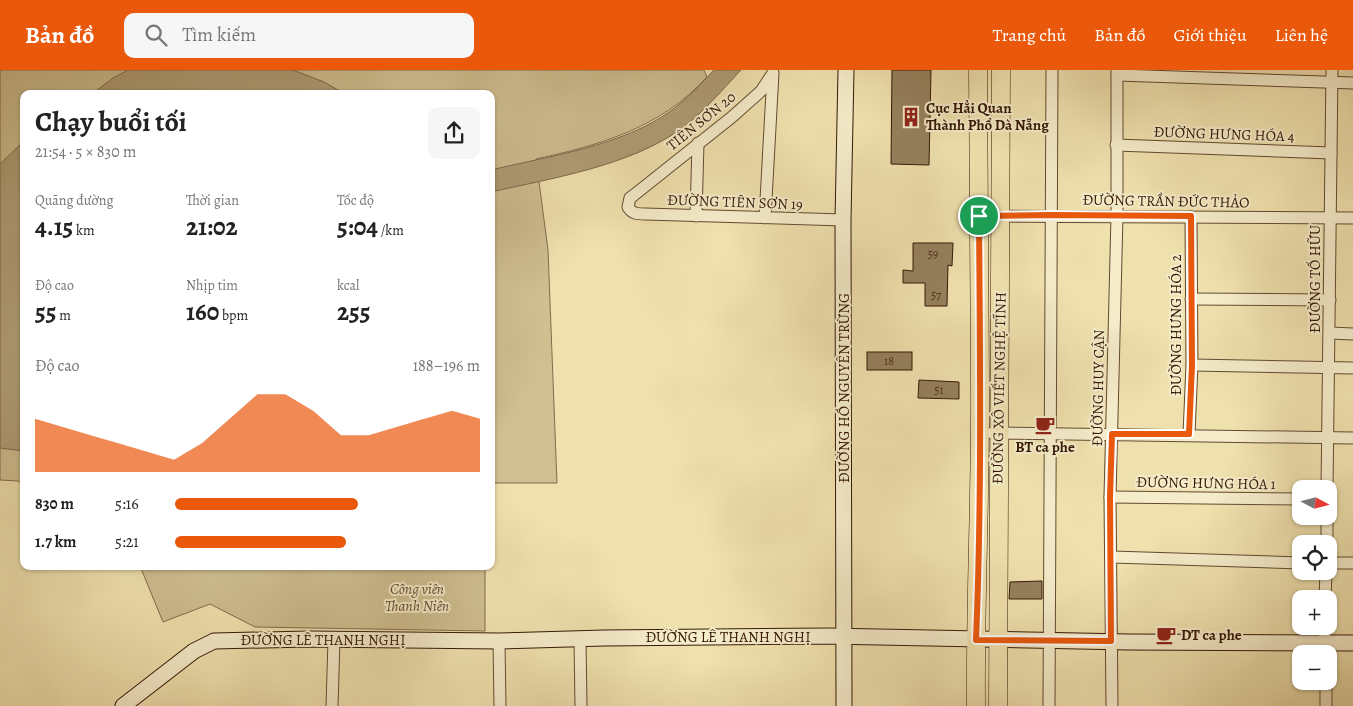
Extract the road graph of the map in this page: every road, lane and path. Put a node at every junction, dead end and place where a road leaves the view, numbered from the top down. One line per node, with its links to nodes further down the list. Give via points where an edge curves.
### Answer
1 (846, 70): 22 (main road, ĐƯỜNG HỒ NGUYÊN TRỪNG)
2 (978, 70): 15 (main road, ĐƯỜNG XÔ VIẾT NGHỆ TĨNH)
3 (1000, 70): 16 (main road, ĐƯỜNG XÔ VIẾT NGHỆ TĨNH)
4 (1052, 70): 13 (street)
5 (1332, 70): 7 (street, ĐƯỜNG TỐ HỮU)
6 (1117, 73): 7 (street); 10 (street, ĐƯỜNG HUY CẬN)
7 (1332, 84): 8 (street); 11 (street, ĐƯỜNG TỐ HỮU)
8 (1353, 84)
9 (698, 144): 12 (street, TIÊN SƠN 20, via 630,198); 14 (street); 19 (street, TIÊN SƠN 20, via 761,91 773,73)
10 (1116, 145): 11 (street, ĐƯỜNG HƯNG HÓA 4); 17 (street, ĐƯỜNG HUY CẬN)
11 (1330, 153): 20 (street, ĐƯỜNG TỐ HỮU)
12 (628, 207): 14 (street, ĐƯỜNG TIÊN SƠN 19, via 636,214)
13 (1052, 215): 16 (street, ĐƯỜNG TRẦN ĐỨC THẢO); 17 (street, ĐƯỜNG TRẦN ĐỨC THẢO); 31 (street)
14 (696, 216): 19 (street, ĐƯỜNG TIÊN SƠN 19)
15 (979, 216): 16 (street, ĐƯỜNG TRẦN ĐỨC THẢO); 30 (main road, ĐƯỜNG XÔ VIẾT NGHỆ TĨNH)
16 (1001, 216): 32 (main road, ĐƯỜNG XÔ VIẾT NGHỆ TĨNH)
17 (1117, 216): 18 (street, ĐƯỜNG TRẦN ĐỨC THẢO); 33 (street, ĐƯỜNG HUY CẬN)
18 (1191, 216): 20 (street, ĐƯỜNG TRẦN ĐỨC THẢO); 23 (street, ĐƯỜNG HƯNG HÓA 2)
19 (765, 218): 22 (street, ĐƯỜNG TIÊN SƠN 19)
20 (1330, 218): 21 (street, ĐƯỜNG TRẦN ĐỨC THẢO); 24 (street, ĐƯỜNG TỐ HỮU)
21 (1353, 218)
22 (843, 220): 44 (main road, ĐƯỜNG HỒ NGUYÊN TRỪNG)
23 (1191, 299): 24 (street); 27 (street, ĐƯỜNG HƯNG HÓA 2)
24 (1330, 300): 25 (street, ĐƯỜNG TỐ HỮU)
25 (1330, 333): 26 (street); 28 (street, ĐƯỜNG TỐ HỮU)
26 (1353, 334)
27 (1192, 365): 28 (street); 34 (street, ĐƯỜNG HƯNG HÓA 2)
28 (1330, 367): 29 (street); 35 (street, ĐƯỜNG TỐ HỮU)
29 (1353, 368)
30 (980, 432): 32 (street); 47 (main road, ĐƯỜNG XÔ VIẾT NGHỆ TĨNH)
31 (1051, 432): 32 (street); 33 (street); 49 (street)
32 (999, 433): 48 (main road, ĐƯỜNG XÔ VIẾT NGHỆ TĨNH)
33 (1112, 434): 34 (street); 38 (street, ĐƯỜNG HUY CẬN)
34 (1189, 434): 35 (street)
35 (1328, 437): 36 (street); 37 (street, ĐƯỜNG TỐ HỮU)
36 (1353, 438)
37 (1327, 480)
38 (1110, 497): 39 (street, ĐƯỜNG HƯNG HÓA 1); 40 (street, ĐƯỜNG HUY CẬN)
39 (1292, 500)
40 (1112, 557): 41 (street); 51 (street, ĐƯỜNG HUY CẬN)
41 (1292, 563)
42 (1337, 563): 43 (street)
43 (1353, 563)
44 (845, 636): 45 (main road, ĐƯỜNG LÊ THANH NGHỊ); 47 (main road, ĐƯỜNG LÊ THANH NGHỊ); 60 (main road, ĐƯỜNG HỒ NGUYÊN TRỪNG)
45 (580, 639): 50 (main road, ĐƯỜNG LÊ THANH NGHỊ); 59 (street)
46 (334, 640): 50 (main road, ĐƯỜNG LÊ THANH NGHỊ); 56 (main road, ĐƯỜNG LÊ THANH NGHỊ, via 214,641 194,650); 57 (street)
47 (976, 640): 48 (main road, ĐƯỜNG LÊ THANH NGHỊ); 61 (main road, ĐƯỜNG XÔ VIẾT NGHỆ TĨNH)
48 (997, 640): 49 (main road, ĐƯỜNG LÊ THANH NGHỊ); 62 (main road, ĐƯỜNG XÔ VIẾT NGHỆ TĨNH)
49 (1049, 640): 51 (main road, ĐƯỜNG LÊ THANH NGHỊ); 63 (street)
50 (500, 641): 58 (street)
51 (1111, 641): 54 (main road, ĐƯỜNG LÊ THANH NGHỊ); 64 (street, ĐƯỜNG HUY CẬN)
52 (1353, 643): 53 (main road, ĐƯỜNG LÊ THANH NGHỊ)
53 (1337, 646)
54 (1292, 647)
55 (1326, 690): 65 (street)
56 (124, 706)
57 (332, 706)
58 (500, 706)
59 (582, 706)
60 (844, 706)
61 (976, 706)
62 (998, 706)
63 (1049, 706)
64 (1112, 706)
65 (1326, 706)

